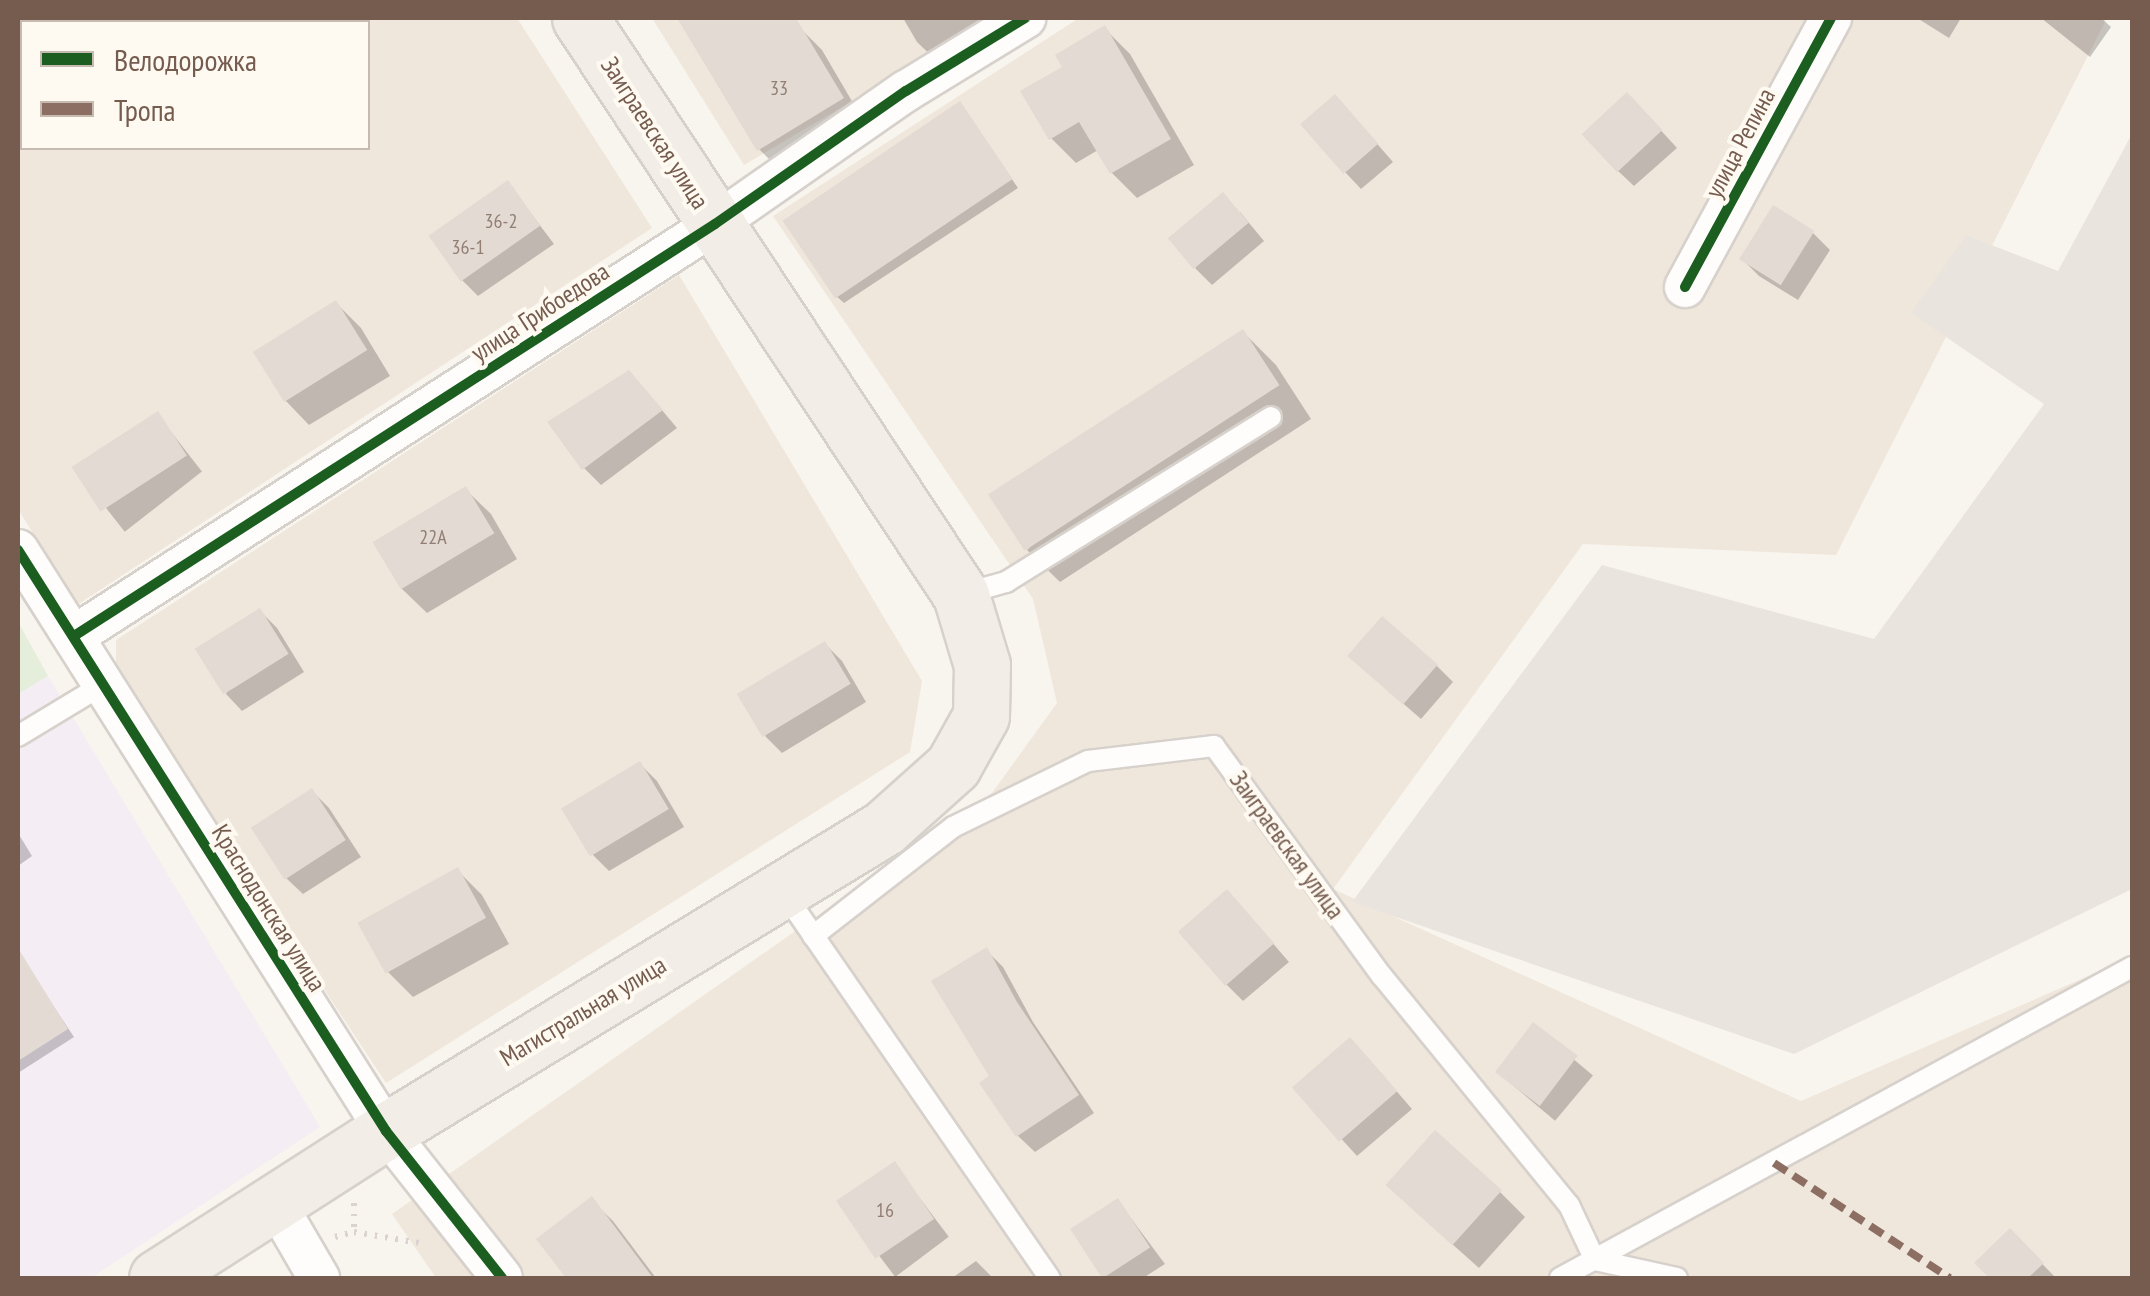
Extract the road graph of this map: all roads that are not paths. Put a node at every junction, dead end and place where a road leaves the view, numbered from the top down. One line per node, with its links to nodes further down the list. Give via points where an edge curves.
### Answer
1 (580, 18): 4 (main road, Заиграевская улица)
2 (1025, 18): 4 (street, улица Грибоедова)
3 (1831, 18): 5 (street, улица Репина)
4 (714, 224): 8 (main road, Заиграевская улица); 9 (street, улица Грибоедова)
5 (1685, 287)
6 (1271, 417): 8 (lane, via 1006,582)
7 (18, 550): 9 (street, Краснодонская улица)
8 (961, 595): 11 (main road, Заиграевская улица, via 982,665)
9 (74, 636): 10 (street, Краснодонская улица)
10 (104, 684): 12 (lane); 16 (street, Краснодонская улица)
11 (982, 716): 13 (main road, Магистральная улица, via 953,766 884,828)
12 (18, 736)
13 (782, 890): 14 (lane); 16 (main road, Магистральная улица)
14 (813, 936): 18 (lane, Заиграевская улица, via 953,828 1088,761 1214,746 1382,976 1569,1206); 21 (lane)
15 (2132, 967): 18 (lane)
16 (386, 1131): 17 (main road, Магистральная улица); 19 (street, Краснодонская улица)
17 (298, 1242): 20 (main road, Магистральная улица)
18 (1596, 1260): 22 (lane); 23 (lane)
19 (492, 1266)
20 (157, 1278)
21 (1050, 1278)
22 (1560, 1278)
23 (1677, 1278)

